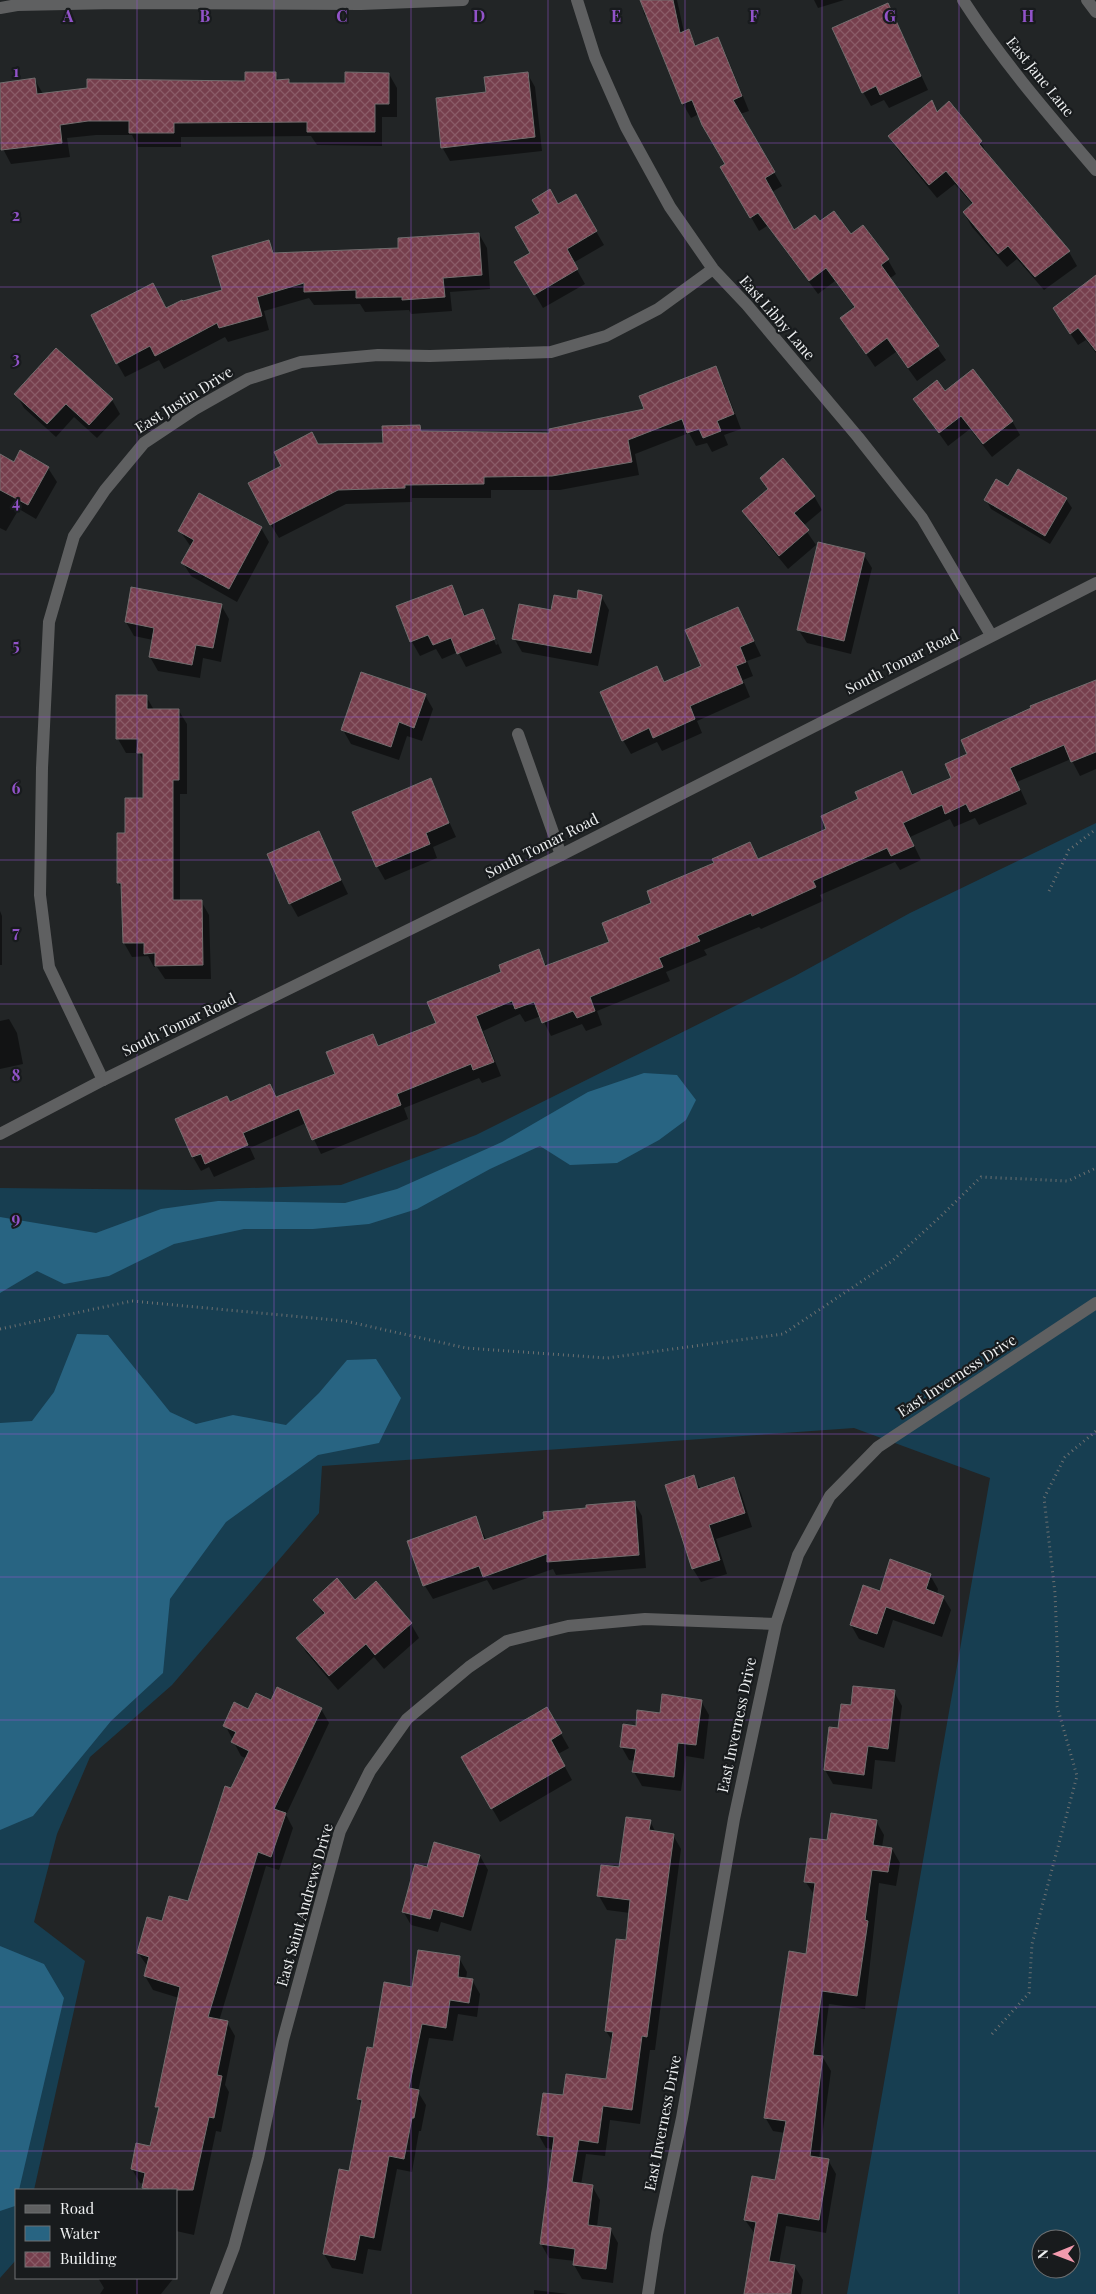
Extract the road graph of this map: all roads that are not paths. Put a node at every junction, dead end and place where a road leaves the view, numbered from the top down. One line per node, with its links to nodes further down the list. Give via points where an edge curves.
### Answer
1 (463, 0): 5 (street, via 361,4 17,4)
2 (577, 0): 8 (street, East Libby Lane, via 595,57 626,127 670,208)
3 (963, 0): 7 (street, East Jane Lane, via 986,36)
4 (1087, 0): 6 (street)
5 (0, 8)
6 (1096, 12)
7 (1096, 170)
8 (713, 269): 10 (street, East Libby Lane, via 858,437 922,518); 13 (street, East Justin Drive, via 658,309 606,336 552,352 378,355 301,362 248,379 194,409 144,443 105,490 74,536 49,622 40,895 49,967)
9 (1096, 583): 10 (street, South Tomar Road)
10 (990, 635): 12 (street, South Tomar Road)
11 (518, 734): 12 (street)
12 (561, 855): 13 (street, South Tomar Road)
13 (103, 1080): 14 (street, South Tomar Road)
14 (0, 1134)
15 (1096, 1303): 16 (street, East Inverness Drive, via 878,1447 830,1496 798,1555)
16 (776, 1624): 17 (street, East Saint Andrews Drive, via 644,1619 559,1628 507,1641 468,1667 407,1718 370,1771 340,1831 283,2040 258,2158 234,2247); 18 (street, East Inverness Drive, via 734,1819)
17 (216, 2294)
18 (648, 2294)

